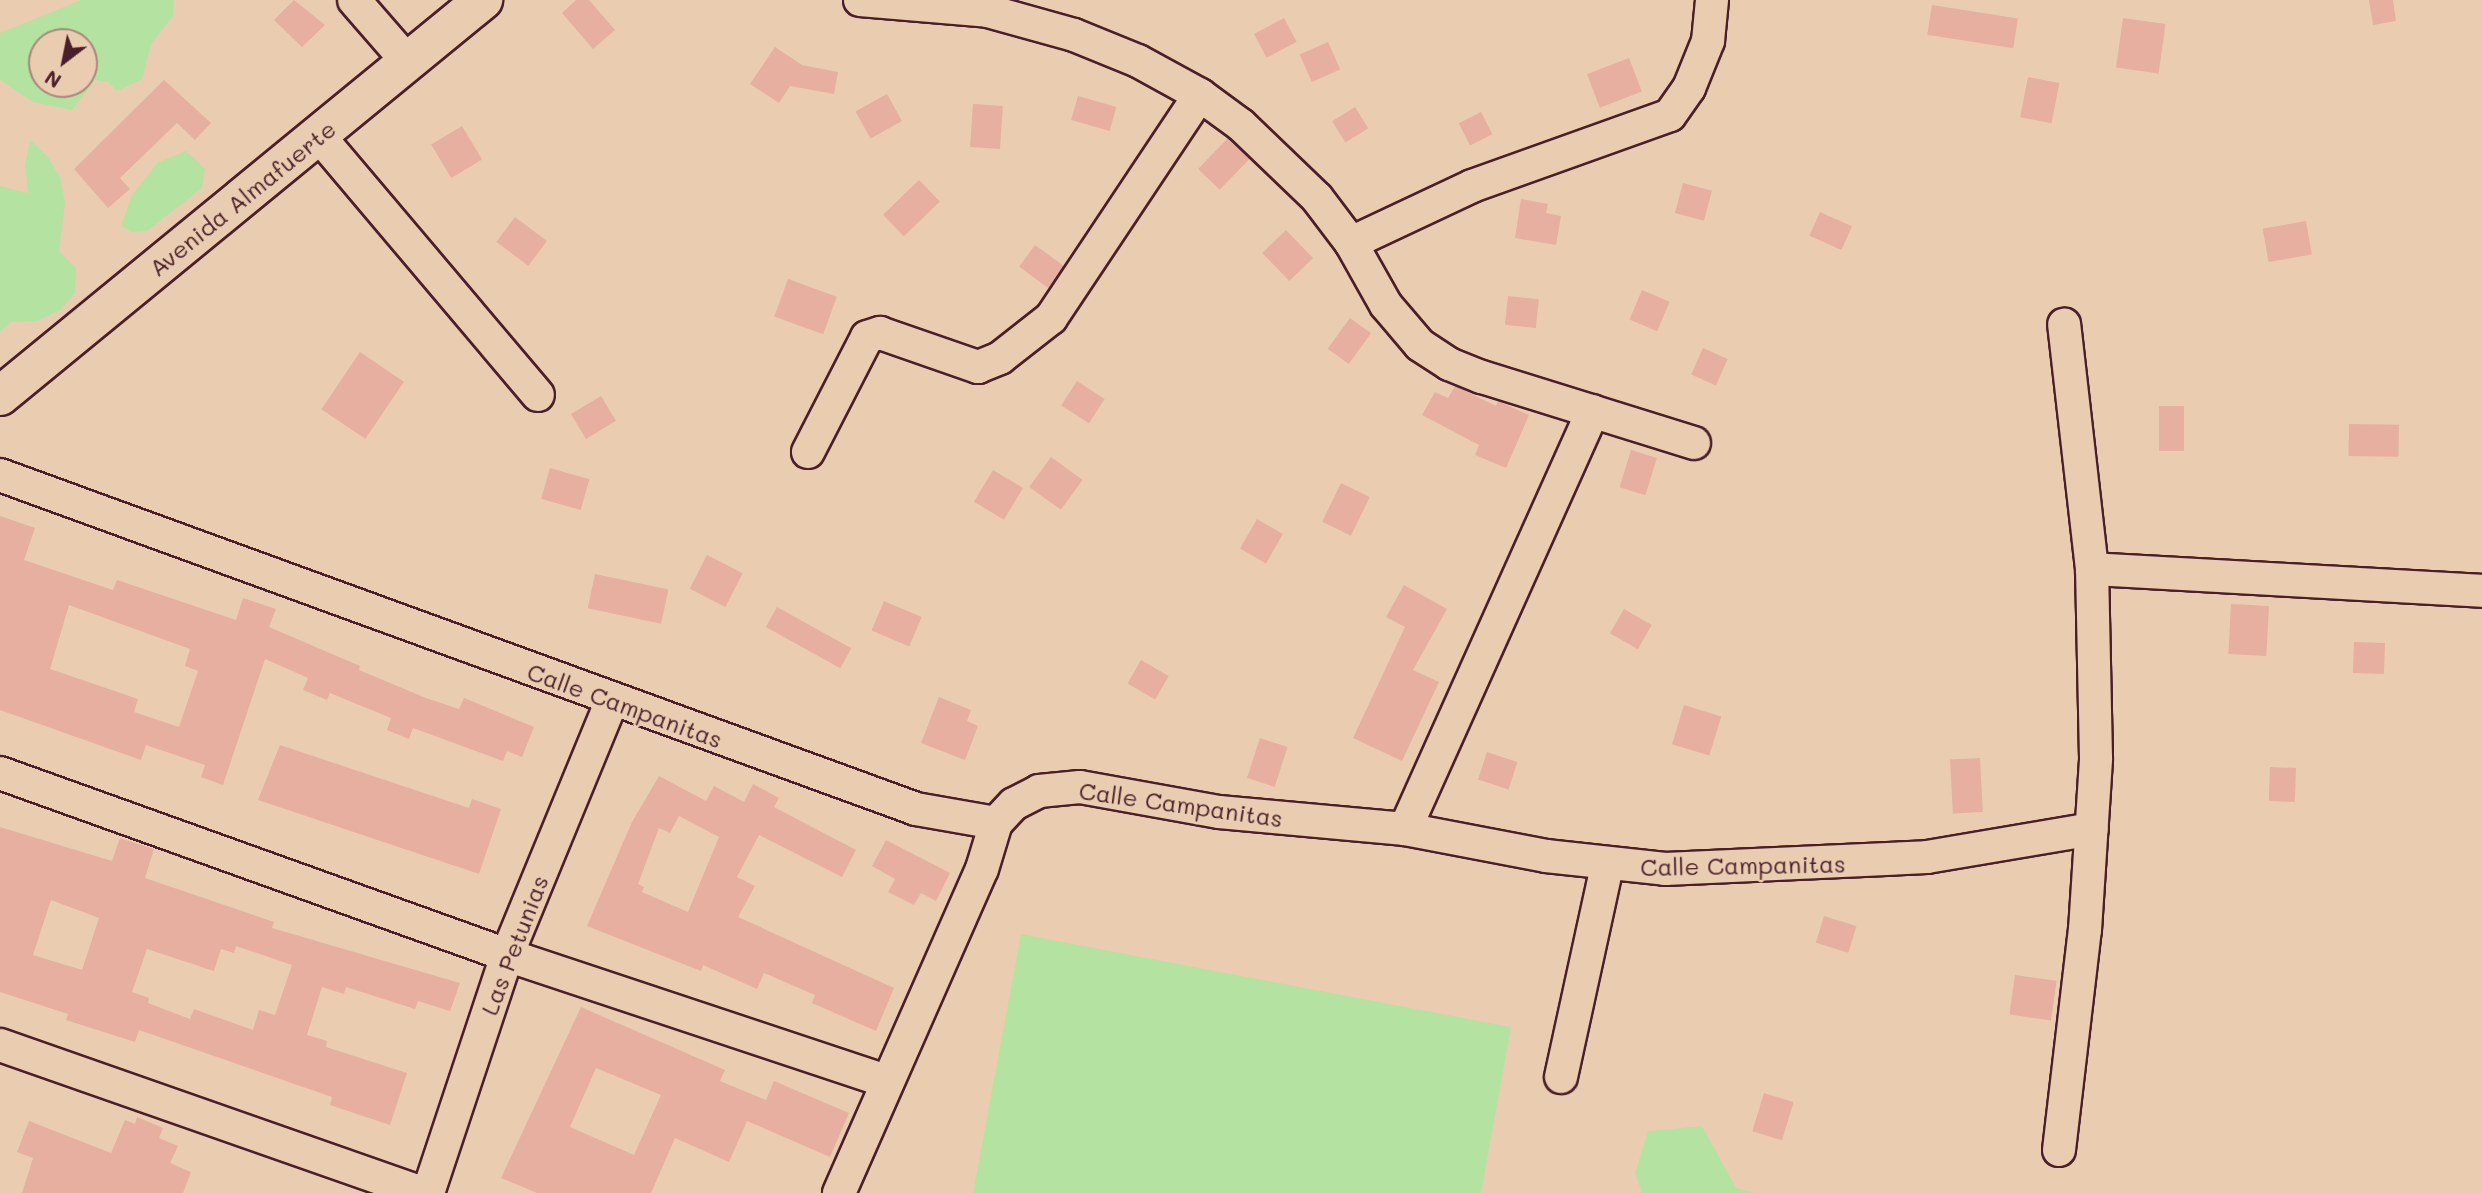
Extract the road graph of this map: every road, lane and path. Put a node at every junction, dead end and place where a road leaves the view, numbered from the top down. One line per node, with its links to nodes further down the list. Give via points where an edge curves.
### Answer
1 (354, 0): 6 (street)
2 (483, 0): 6 (street, Avenida Almafuerte)
3 (860, 0): 5 (street)
4 (1712, 0): 9 (street, via 1708,41 1689,88 1670,115 1472,186)
5 (933, 3): 7 (street, via 1074,34)
6 (407, 61): 8 (street, Avenida Almafuerte)
7 (1200, 95): 9 (street, via 1241,125 1317,198); 15 (street, via 1051,318 1000,358 978,367 880,333 867,337)
8 (319, 136): 11 (street); 12 (street, Avenida Almafuerte)
9 (1350, 243): 13 (street, via 1386,305 1420,345 1482,377)
10 (2064, 325): 17 (street)
11 (538, 395)
12 (0, 396)
13 (1592, 411): 14 (street); 22 (street)
14 (1694, 443)
15 (808, 452)
16 (0, 475): 19 (street, Calle Campanitas)
17 (2092, 569): 18 (street); 23 (street, via 2096,758)
18 (2482, 591)
19 (612, 700): 21 (street, Calle Campanitas, via 916,809); 25 (street, Las Petunias)
20 (0, 773): 25 (street)
21 (996, 822): 22 (street, Calle Campanitas, via 1014,804 1039,791 1080,787 1219,812); 28 (street, via 982,869)
22 (1405, 829): 24 (street, Calle Campanitas)
23 (2092, 829): 24 (street, Calle Campanitas, via 1927,857 1849,863 1665,869); 29 (street)
24 (1607, 866): 27 (street)
25 (507, 956): 28 (street); 31 (street, Las Petunias)
26 (0, 1045): 30 (street)
27 (1561, 1077)
28 (886, 1081): 32 (street)
29 (2059, 1150)
30 (422, 1193)
31 (428, 1193)
32 (839, 1193)

